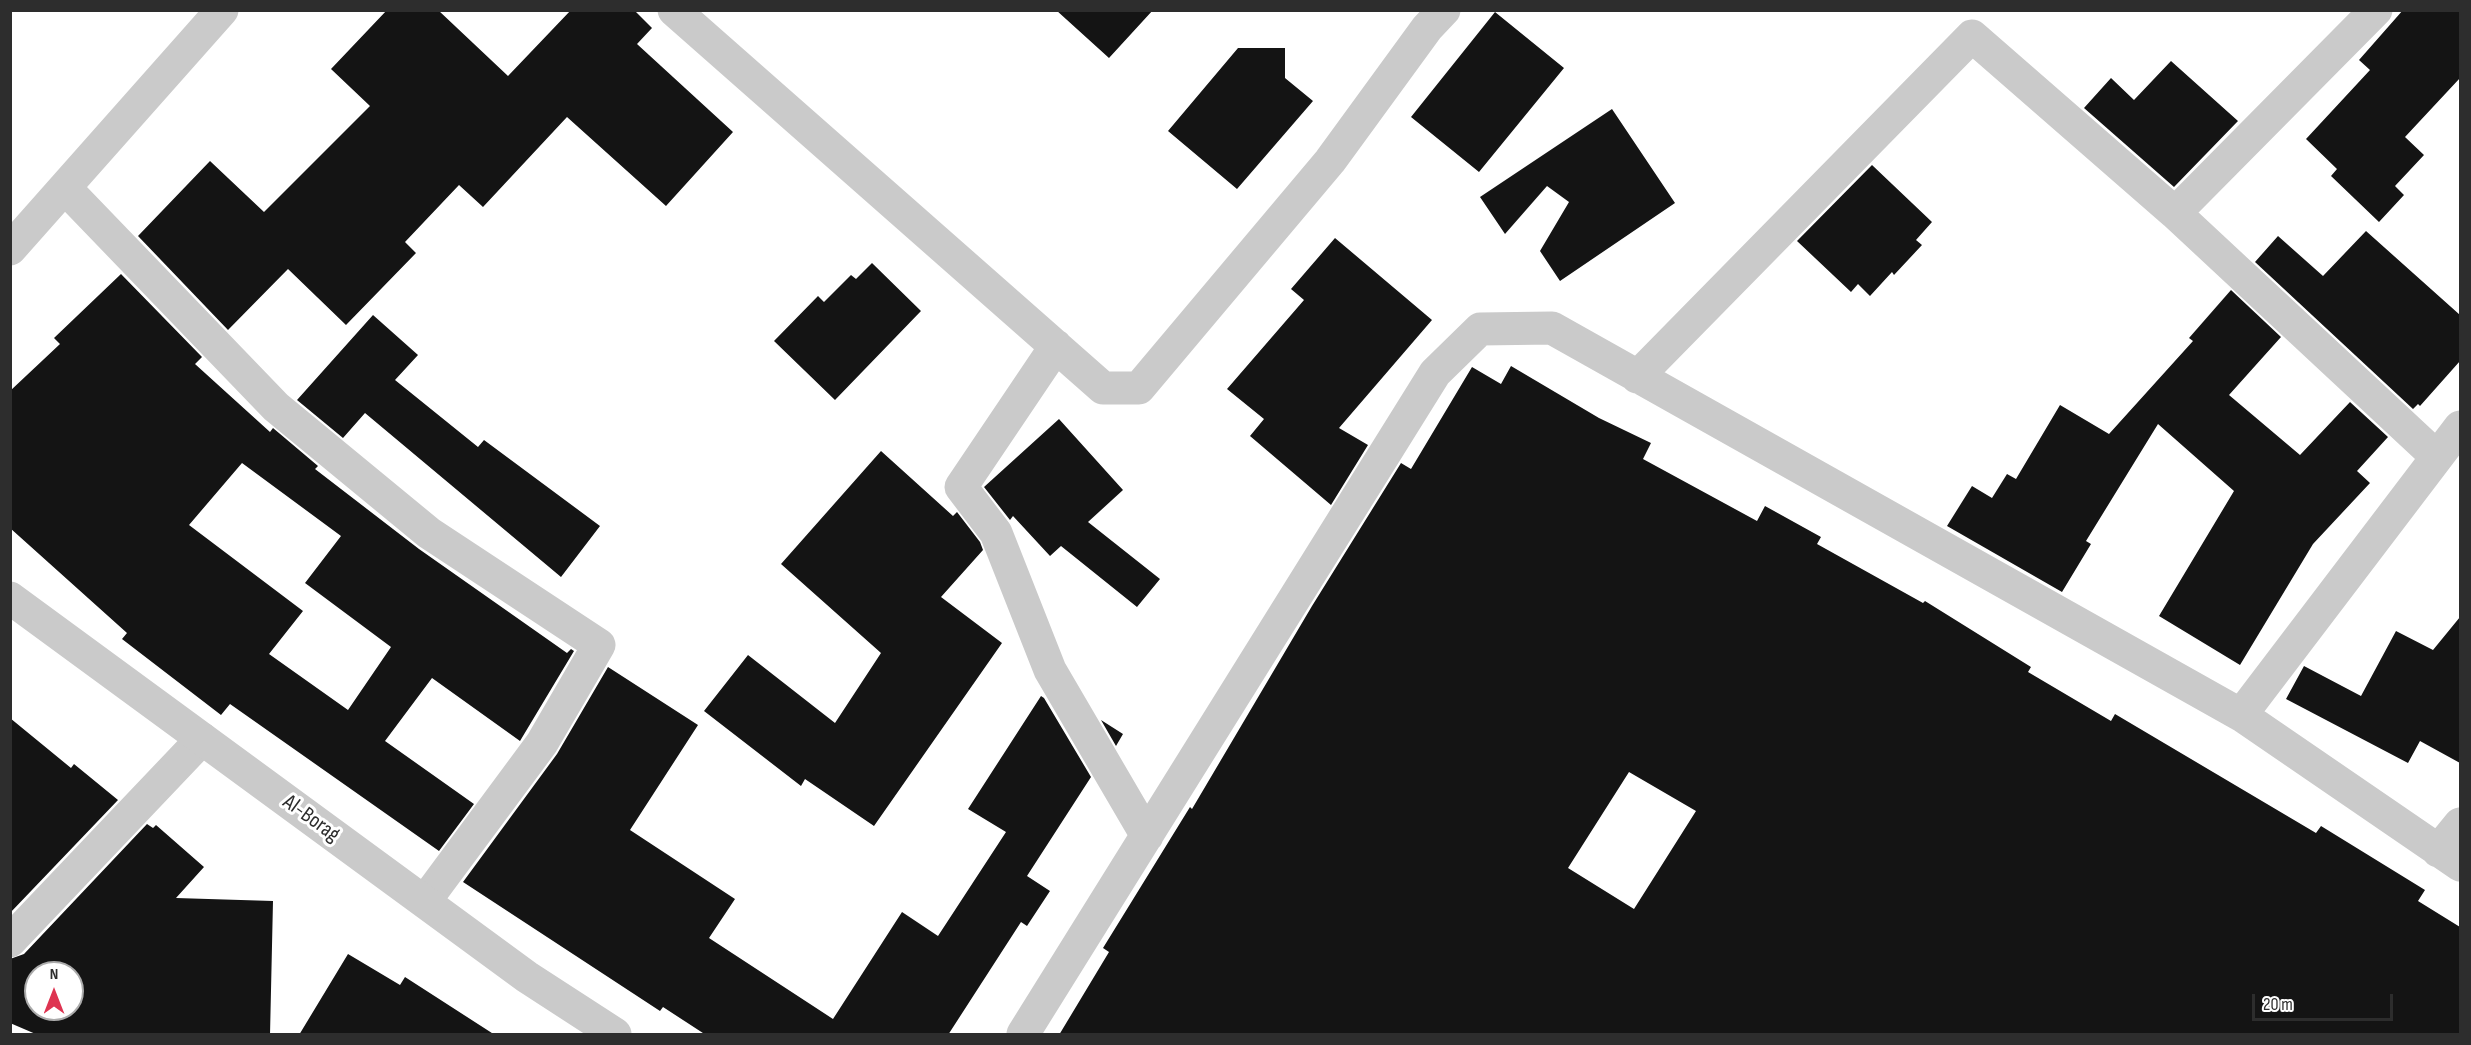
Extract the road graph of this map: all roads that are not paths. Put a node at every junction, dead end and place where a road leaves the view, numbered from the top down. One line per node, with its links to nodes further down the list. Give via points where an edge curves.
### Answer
1 (222, 10): 5 (street)
2 (674, 10): 8 (street)
3 (2376, 10): 6 (street)
4 (1426, 16): 8 (street, via 1330,161 1139,388 1103,388)
5 (65, 188): 7 (street); 18 (street, via 276,407 429,533 599,645 542,743)
6 (2175, 213): 9 (street, via 1972,36); 11 (street)
7 (10, 249)
8 (1056, 346): 16 (street, via 961,487 996,533 1050,670)
9 (1637, 377): 13 (street); 16 (street, via 1552,328 1480,329 1435,373)
10 (2460, 427): 11 (street)
11 (2437, 457): 13 (street)
12 (10, 598): 14 (street, Al-Borag)
13 (2241, 715): 17 (street)
14 (202, 739): 18 (street, Al-Borag); 19 (street)
15 (2460, 824): 17 (street)
16 (1147, 836): 21 (street)
17 (2449, 858)
18 (425, 901): 20 (street, Al-Borag)
19 (10, 941)
20 (615, 1035)
21 (1023, 1035)

